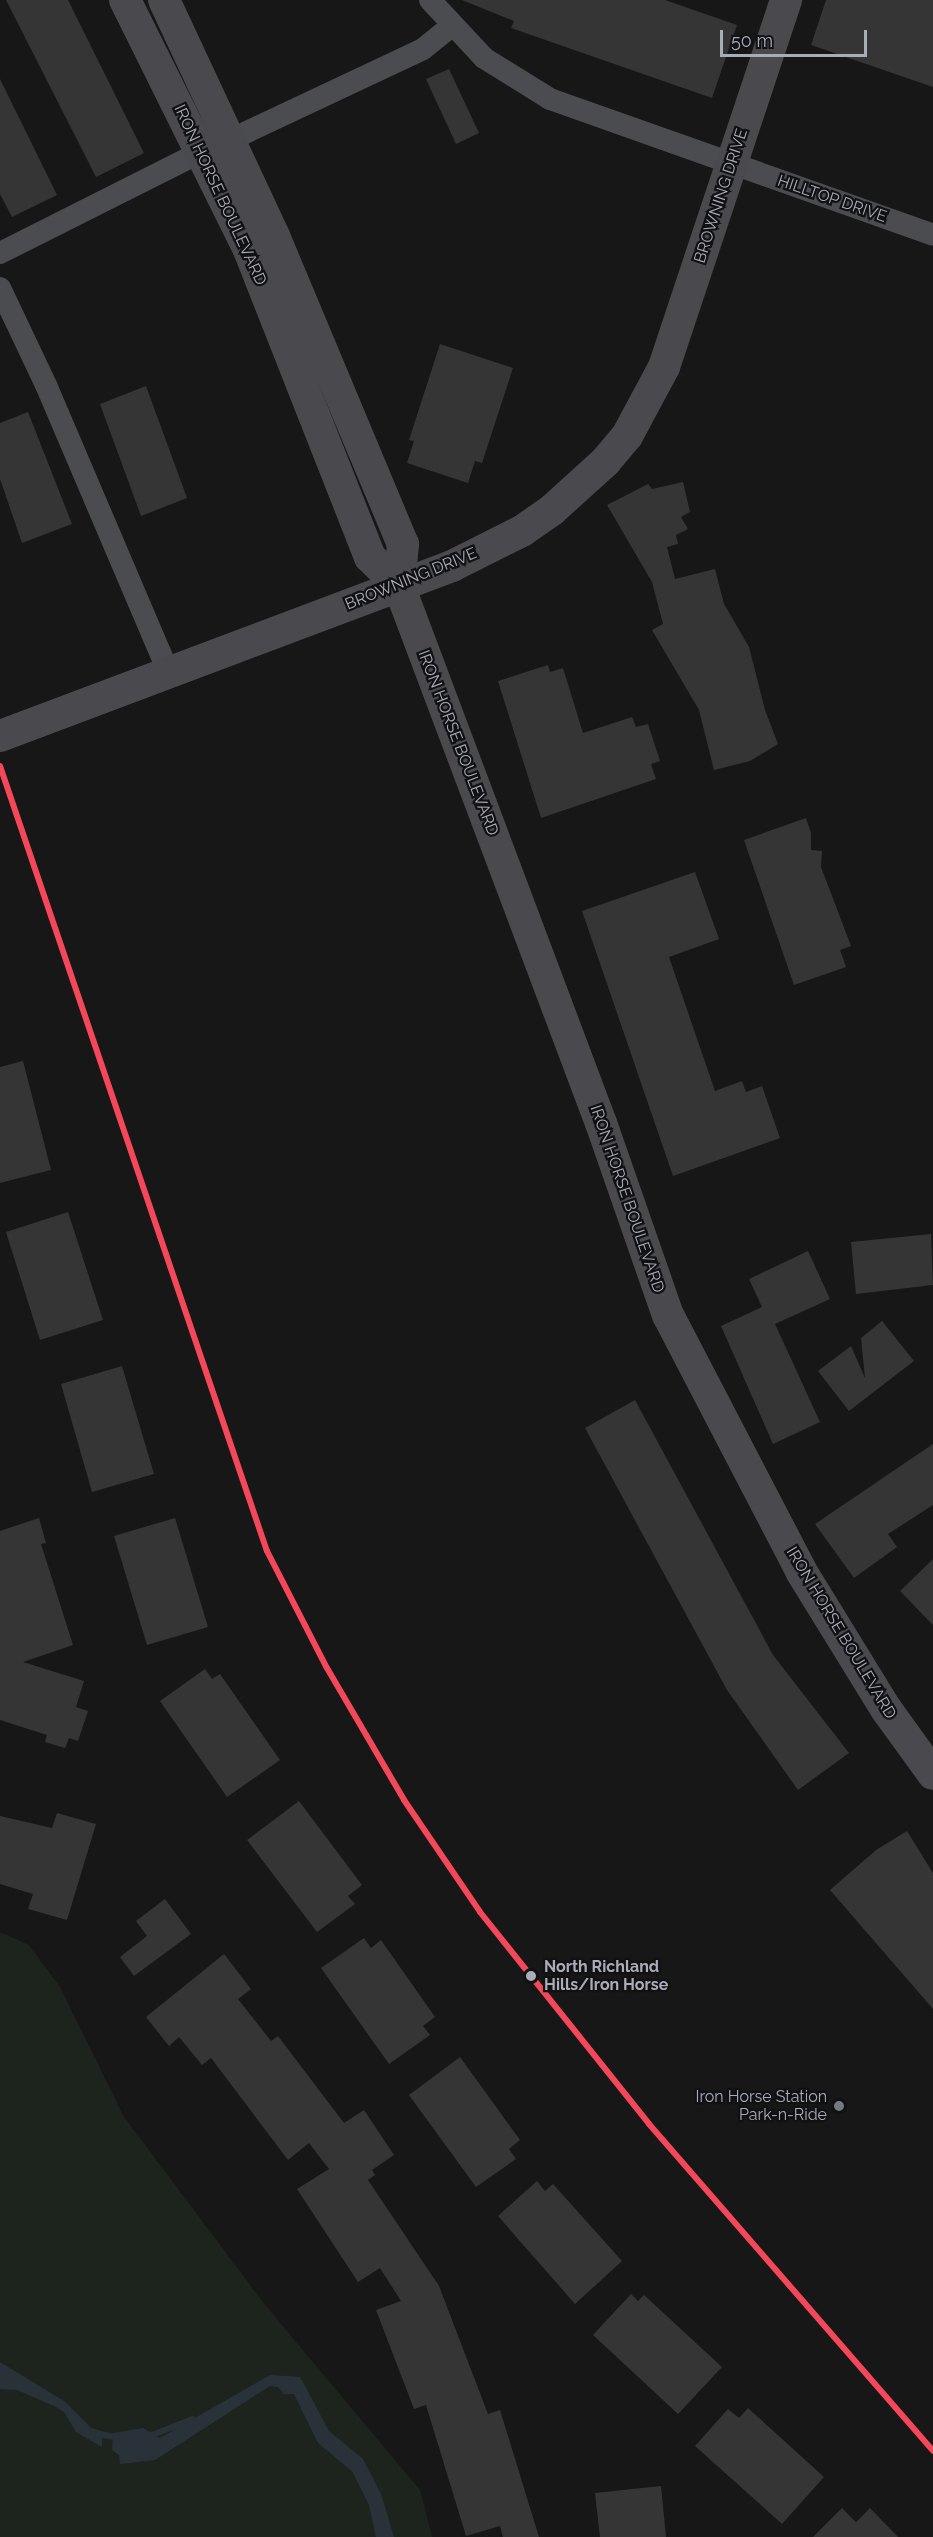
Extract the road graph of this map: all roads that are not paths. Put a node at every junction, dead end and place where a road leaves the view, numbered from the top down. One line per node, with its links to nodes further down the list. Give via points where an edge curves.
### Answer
1 (125, 0): 7 (street, IRON HORSE BOULEVARD)
2 (164, 0): 6 (street, IRON HORSE BOULEVARD)
3 (430, 0): 5 (street, HILLTOP DRIVE)
4 (786, 0): 8 (street, BROWNING DRIVE)
5 (451, 26): 6 (street, via 423,49); 8 (street, HILLTOP DRIVE, via 505,74 550,99)
6 (230, 140): 7 (street); 12 (street, IRON HORSE BOULEVARD, via 403,544)
7 (201, 153): 10 (street); 12 (street, IRON HORSE BOULEVARD, via 249,250 370,557)
8 (730, 164): 9 (street, HILLTOP DRIVE); 12 (street, BROWNING DRIVE, via 664,367 627,436 552,510 522,531 452,566)
9 (933, 235)
10 (0, 253)
11 (0, 288): 13 (street, via 46,385)
12 (399, 586): 13 (street, BROWNING DRIVE); 15 (street, IRON HORSE BOULEVARD, via 601,1123 668,1315 801,1571 885,1709)
13 (168, 671): 14 (street, BROWNING DRIVE)
14 (0, 736)
15 (929, 1759)

